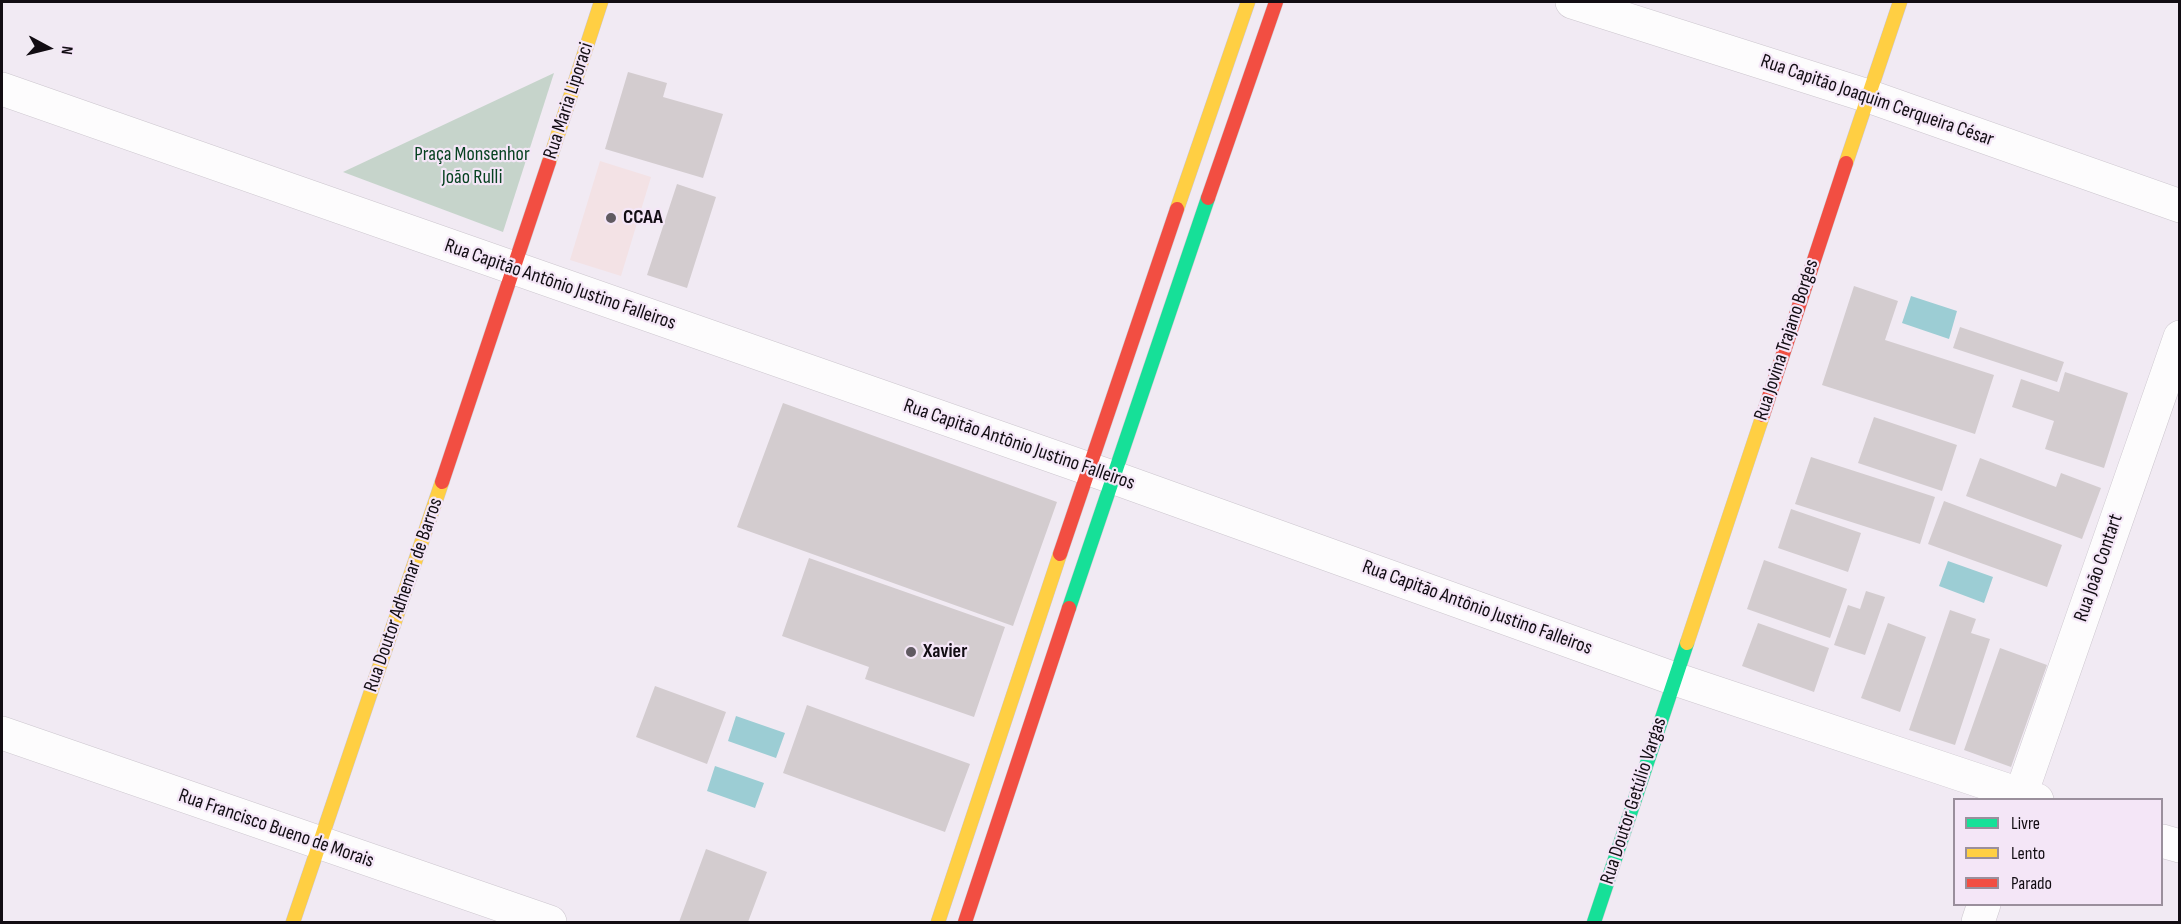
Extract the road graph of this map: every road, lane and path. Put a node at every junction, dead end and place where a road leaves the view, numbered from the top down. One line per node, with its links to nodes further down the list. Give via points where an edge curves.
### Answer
1 (601, 2): 9 (street, Rua Maria Liporaci)
2 (1248, 2): 11 (street)
3 (1276, 2): 11 (street)
4 (1572, 2): 7 (street, Rua Capitão Joaquim Cerqueira César)
5 (1900, 2): 7 (street, Rua Jovina Trajano Borges)
6 (2, 89): 9 (street, Rua Capitão Antônio Justino Falleiros)
7 (1868, 96): 8 (street, Rua Capitão Joaquim Cerqueira César); 12 (street, Rua Jovina Trajano Borges)
8 (2180, 206)
9 (514, 268): 11 (street, Rua Capitão Antônio Justino Falleiros); 16 (street, Rua Doutor Adhemar de Barros)
10 (2180, 338): 14 (street, Rua João Contart)
11 (1100, 473): 12 (street, Rua Capitão Antônio Justino Falleiros); 21 (street); 22 (street)
12 (1675, 679): 14 (street, Rua Capitão Antônio Justino Falleiros); 23 (street, Rua Doutor Getúlio Vargas)
13 (2, 733): 16 (street, Rua Francisco Bueno de Morais)
14 (2026, 798)
15 (2163, 841): 17 (street)
16 (320, 844): 19 (street, Rua Doutor Adhemar de Barros); 20 (street, Rua Francisco Bueno de Morais)
17 (2180, 846)
18 (1983, 906): 24 (street)
19 (293, 922)
20 (550, 922)
21 (938, 922)
22 (965, 922)
23 (1594, 922)
24 (1978, 922)

